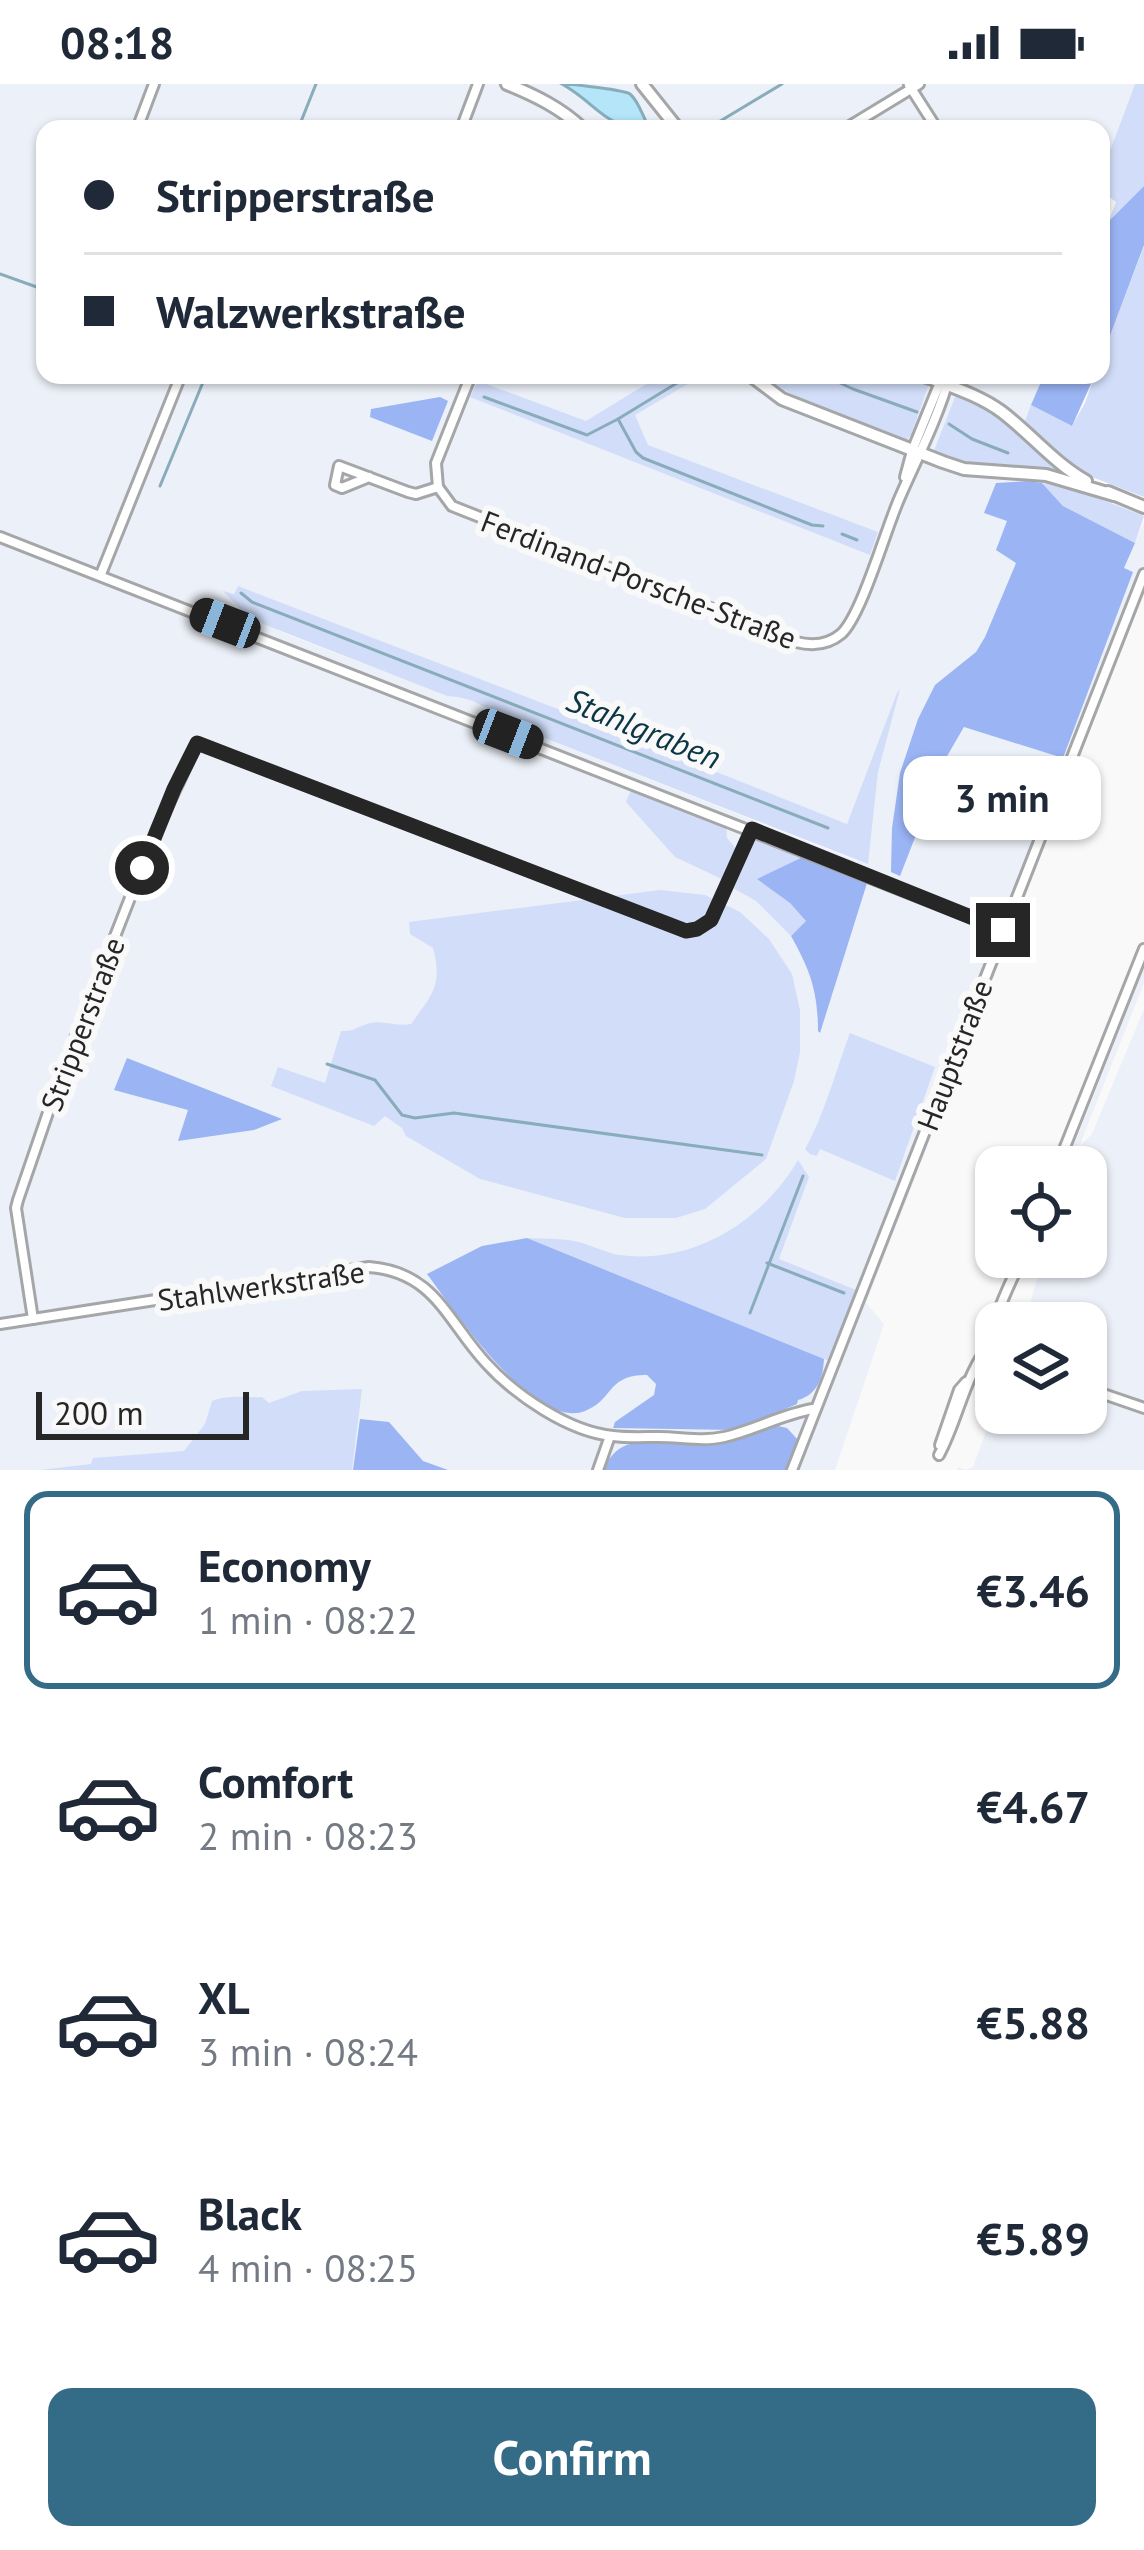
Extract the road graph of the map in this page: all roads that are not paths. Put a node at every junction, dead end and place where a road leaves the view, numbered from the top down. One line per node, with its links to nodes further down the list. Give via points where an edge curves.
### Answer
1 (154, 84): 6 (street)
2 (478, 84): 7 (street)
3 (507, 84): 8 (street)
4 (643, 84): 9 (street)
5 (913, 85): 10 (street); 11 (street)
6 (140, 120)
7 (464, 120)
8 (574, 120)
9 (671, 120)
10 (859, 120)
11 (933, 120)
12 (177, 384): 23 (street)
13 (467, 384): 19 (street, via 436,463)
14 (762, 384): 17 (street)
15 (943, 384): 17 (street, Ferdinand-Porsche-Straße)
16 (954, 384): 20 (street)
17 (917, 452): 19 (street, Ferdinand-Porsche-Straße, via 849,625 811,645 460,511); 20 (street, via 964,469 1046,475)
18 (369, 477): 19 (street, via 416,494)
19 (438, 487)
20 (1114, 495): 21 (street)
21 (1144, 507)
22 (0, 536): 23 (street)
23 (101, 574): 25 (street)
24 (1144, 574): 26 (street, Hauptstraße)
25 (752, 829): 26 (street); 29 (street, Stripperstraße, via 711,920 686,931 197,743 18,1200)
26 (1003, 930): 34 (street, Hauptstraße)
27 (1144, 949): 28 (street)
28 (1066, 1146)
29 (33, 1319): 30 (street, Stahlwerkstraße); 35 (street, Stahlwerkstraße, via 383,1268 429,1290 518,1393)
30 (0, 1324)
31 (975, 1366): 36 (street)
32 (1107, 1395): 33 (street)
33 (1144, 1408)
34 (815, 1409): 35 (street, Stahlwerkstraße, via 707,1440); 38 (street, Hauptstraße)
35 (610, 1436): 37 (street)
36 (939, 1455)
37 (598, 1470)
38 (792, 1470)

